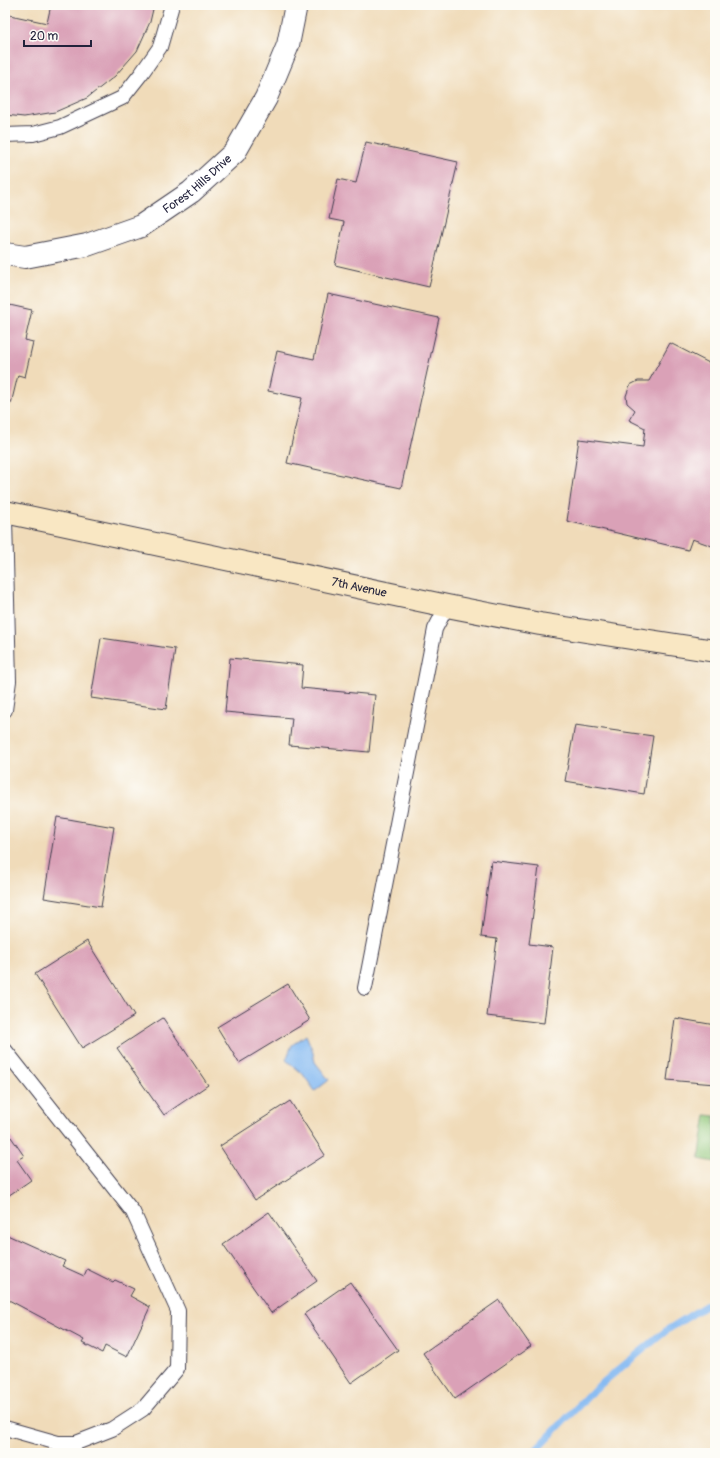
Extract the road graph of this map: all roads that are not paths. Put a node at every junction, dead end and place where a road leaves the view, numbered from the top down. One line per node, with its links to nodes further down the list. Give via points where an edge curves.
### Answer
1 (172, 5): 3 (lane, via 160,46 122,98 60,127 33,134)
2 (296, 5): 4 (street, Forest Hills Drive, via 288,44 266,98 235,152 191,192 141,226 87,245 25,257)
3 (5, 135)
4 (5, 254)
5 (5, 512): 7 (street, 7th Avenue)
6 (5, 519): 9 (lane, via 9,681)
7 (447, 606): 8 (street, 7th Avenue, via 547,625); 10 (lane, via 435,629)
8 (715, 651)
9 (5, 710)
10 (365, 988)
11 (5, 1050): 13 (lane, via 133,1212 178,1311 177,1369 143,1409)
12 (5, 1428): 13 (lane)
13 (78, 1448)

